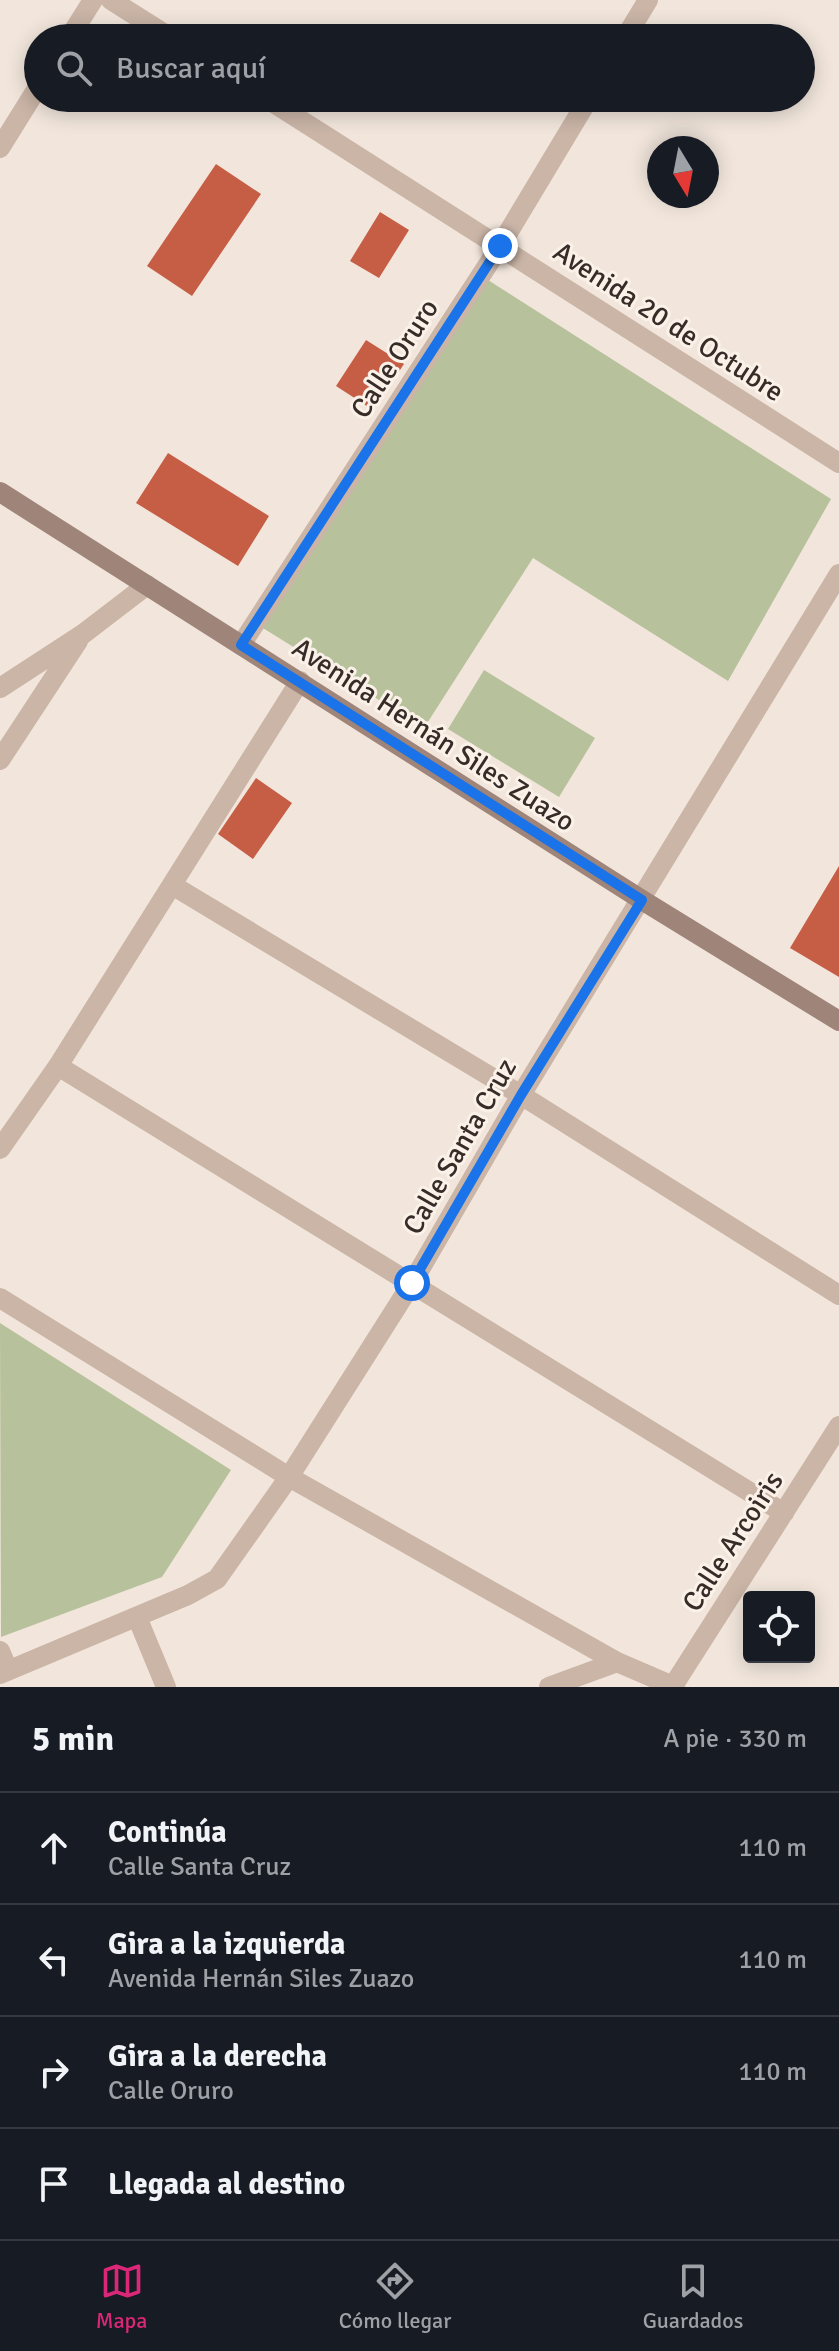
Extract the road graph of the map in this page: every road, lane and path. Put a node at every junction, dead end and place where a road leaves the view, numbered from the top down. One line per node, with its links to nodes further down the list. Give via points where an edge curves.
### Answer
1 (93, 0): 4 (street)
2 (111, 0): 5 (street)
3 (648, 0): 6 (street)
4 (78, 24)
5 (149, 24)
6 (633, 24)
7 (24, 109): 10 (street)
8 (288, 112): 11 (street, Avenida 20 de Octubre)
9 (581, 112): 11 (street, Calle Oruro)
10 (0, 148)
11 (500, 246): 12 (street, Avenida 20 de Octubre); 17 (street, Calle Oruro)
12 (839, 463)
13 (0, 492): 15 (street, Avenida Hernán Siles Zuazo)
14 (839, 574): 22 (street, Calle Santa Cruz)
15 (147, 585): 16 (street); 17 (street, Avenida Hernán Siles Zuazo)
16 (83, 634): 19 (street); 20 (street)
17 (241, 645): 18 (street, Avenida Hernán Siles Zuazo)
18 (300, 681): 21 (street); 22 (street, Avenida Hernán Siles Zuazo)
19 (0, 688)
20 (0, 760)
21 (172, 885): 24 (street); 25 (street)
22 (642, 900): 23 (street, Avenida Hernán Siles Zuazo); 25 (street, Calle Santa Cruz)
23 (839, 1021)
24 (58, 1066): 26 (street); 27 (street)
25 (521, 1095): 27 (street, Calle Santa Cruz); 28 (street)
26 (0, 1149)
27 (412, 1283): 31 (street, Calle Santa Cruz); 32 (street)
28 (839, 1295)
29 (0, 1298): 31 (street)
30 (839, 1426): 32 (street, Calle Arcoiris)
31 (289, 1477): 33 (street, Calle Santa Cruz, via 217,1579); 34 (street)
32 (784, 1513): 36 (street, Calle Arcoiris)
33 (137, 1617): 35 (street, Calle Santa Cruz); 37 (street)
34 (617, 1662): 36 (street); 38 (street)
35 (3, 1665)
36 (674, 1686)
37 (166, 1687)
38 (549, 1687)

